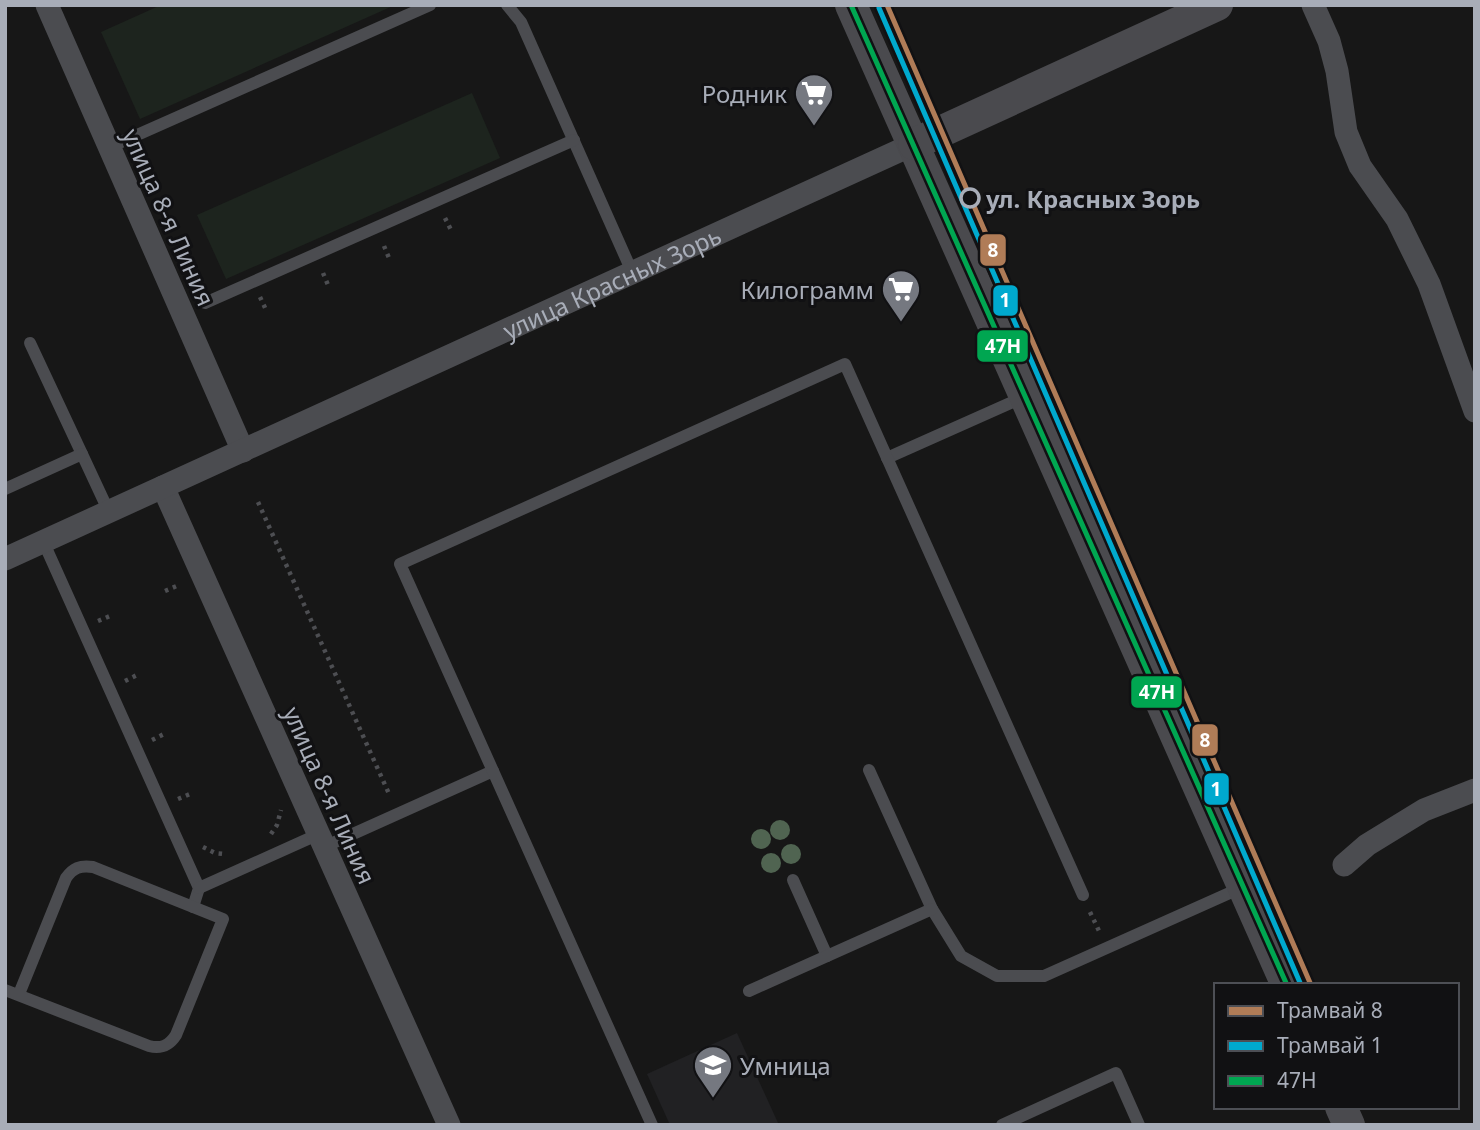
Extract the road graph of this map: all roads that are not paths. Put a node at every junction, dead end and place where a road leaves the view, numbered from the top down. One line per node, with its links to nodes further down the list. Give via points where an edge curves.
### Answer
1 (47, 5): 9 (street, улица 8-я Линия)
2 (430, 5): 9 (lane)
3 (507, 5): 7 (lane, via 521,22)
4 (851, 5): 8 (main road)
5 (1217, 5): 8 (main road, улица Красных Зорь)
6 (1312, 5): 14 (street, via 1329,41 1346,132 1360,166 1398,219 1429,284)
7 (574, 139): 10 (lane); 11 (lane)
8 (914, 144): 10 (street, улица Красных Зорь); 13 (main road)
9 (110, 147): 15 (street, улица 8-я Линия)
10 (633, 274): 15 (street, улица Красных Зорь)
11 (205, 303)
12 (30, 343): 16 (lane)
13 (1025, 396): 17 (lane); 29 (main road)
14 (1475, 411)
15 (243, 451): 18 (street, улица Красных Зорь)
16 (82, 454): 19 (lane); 20 (lane)
17 (887, 458): 24 (lane, via 845,364 400,564); 31 (lane)
18 (163, 487): 20 (street, улица Красных Зорь); 26 (street, улица 8-я Линия)
19 (5, 489)
20 (109, 512): 21 (street, улица Красных Зорь)
21 (43, 541): 22 (street, улица Красных Зорь); 30 (lane)
22 (5, 559)
23 (869, 769): 33 (lane)
24 (493, 771): 26 (lane, via 398,814); 40 (lane)
25 (1475, 790): 27 (street, via 1424,810 1367,845)
26 (321, 841): 30 (lane); 39 (street, улица 8-я Линия)
27 (1345, 865)
28 (793, 880): 34 (lane)
29 (1243, 887): 33 (lane, via 1044,976 997,976 961,956); 35 (main road)
30 (199, 888): 32 (lane)
31 (1083, 895)
32 (193, 907): 38 (lane, via 93,867 77,867 66,878); 38 (lane, via 223,919 176,1035 164,1046 149,1046)
33 (932, 909): 34 (lane)
34 (827, 956): 37 (lane)
35 (1286, 983)
36 (5, 990): 38 (lane)
37 (749, 991)
38 (19, 994)
39 (449, 1125)
40 (652, 1125)
41 (1002, 1125): 42 (lane, via 1116,1073)
42 (1139, 1125)

